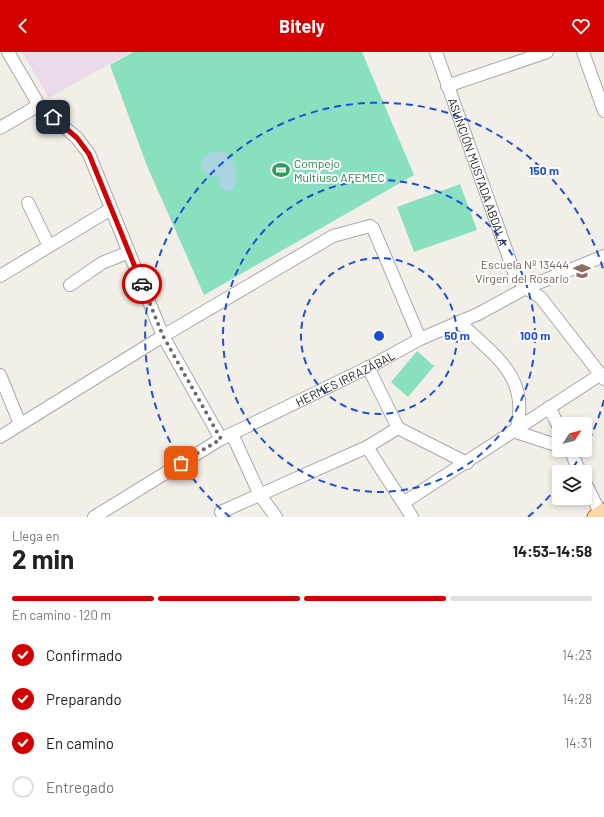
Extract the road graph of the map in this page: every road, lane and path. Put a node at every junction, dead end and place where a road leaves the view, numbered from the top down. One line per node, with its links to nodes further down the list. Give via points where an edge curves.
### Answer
1 (8, 52): 6 (street)
2 (436, 52): 5 (street, ASUNCIÓN MUSTADA ABDALA)
3 (547, 52): 5 (street)
4 (583, 52): 7 (street)
5 (447, 86): 16 (street, ASUNCIÓN MUSTADA ABDALA, via 515,275)
6 (39, 105): 8 (street); 10 (street, via 77,138 89,154)
7 (604, 111)
8 (0, 128)
9 (28, 203): 11 (street)
10 (111, 209): 11 (street); 12 (street)
11 (50, 246): 14 (street)
12 (129, 252): 15 (street, via 102,263); 18 (street)
13 (604, 258): 16 (street, HERMES IRRAZÁBAL)
14 (0, 276)
15 (70, 285)
16 (526, 288): 17 (street, HERMES IRRAZÁBAL); 22 (street, ASUNCIÓN MUSTADA ABDALA, via 541,298)
17 (459, 322): 19 (street, HERMES IRRAZÁBAL); 27 (street, via 498,359 516,382 520,402)
18 (163, 336): 19 (street, via 333,236 370,226); 25 (street); 28 (street)
19 (420, 339): 20 (street, HERMES IRRAZÁBAL)
20 (368, 367): 26 (street); 28 (street, HERMES IRRAZÁBAL)
21 (0, 375): 25 (street)
22 (602, 377): 23 (street)
23 (550, 407): 24 (street); 27 (street)
24 (554, 417)
25 (20, 424): 29 (street)
26 (398, 428): 31 (street); 32 (street)
27 (516, 432): 30 (street); 32 (street)
28 (226, 436): 33 (street); 37 (street, HERMES IRRAZÁBAL)
29 (0, 437)
30 (552, 444)
31 (367, 447): 33 (street); 35 (street)
32 (466, 463): 35 (street)
33 (260, 495): 36 (street); 39 (street)
34 (592, 497): 38 (street)
35 (403, 503): 40 (street)
36 (221, 512)
37 (99, 515)
38 (600, 515)
39 (276, 517)
40 (412, 517)

